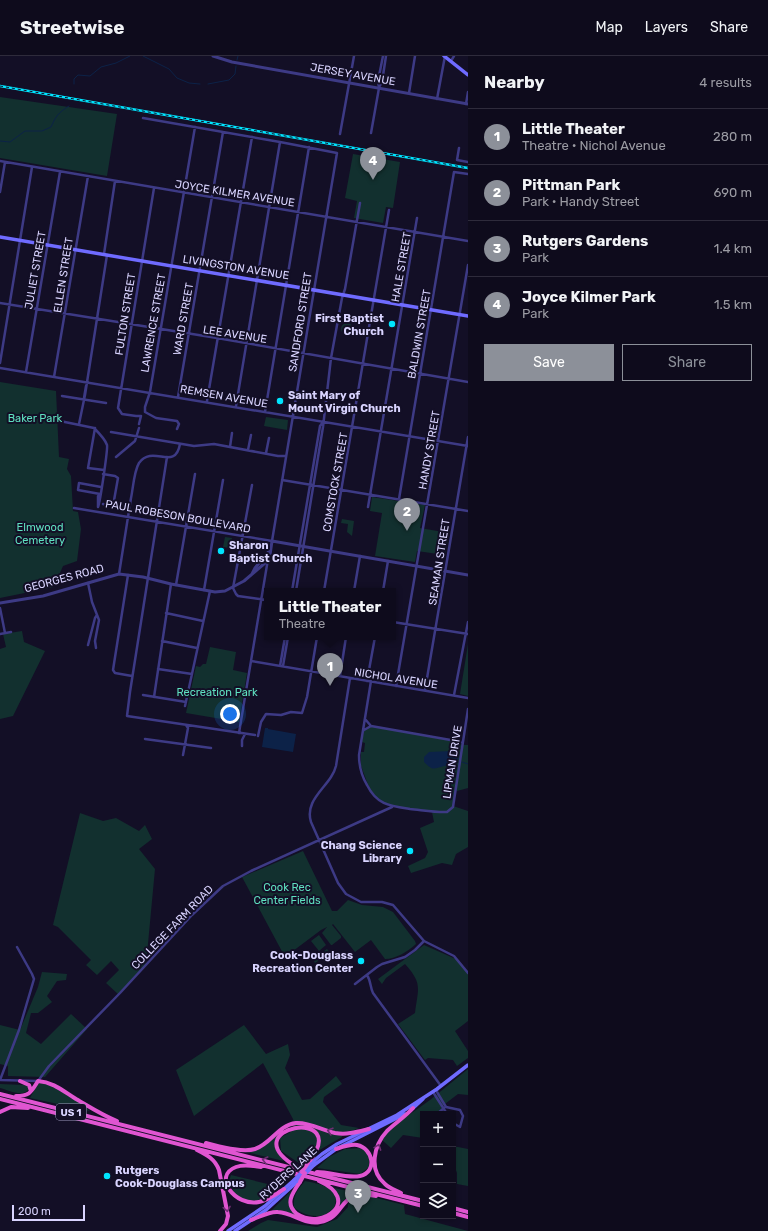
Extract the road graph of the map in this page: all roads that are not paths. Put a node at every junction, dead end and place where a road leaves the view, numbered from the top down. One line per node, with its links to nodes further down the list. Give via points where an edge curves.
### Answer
1 (213, 56): 10 (street, JERSEY AVENUE, via 232,62)
2 (354, 56): 10 (street)
3 (383, 56): 11 (street)
4 (386, 56): 11 (street)
5 (415, 56): 13 (street)
6 (445, 56): 8 (main road); 14 (street)
7 (454, 56): 8 (street)
8 (451, 61): 9 (main road)
9 (468, 75)
10 (349, 83): 11 (street, JERSEY AVENUE); 20 (street)
11 (379, 88): 13 (street, JERSEY AVENUE); 19 (street)
12 (468, 92): 15 (street)
13 (409, 93): 14 (street, JERSEY AVENUE)
14 (437, 98): 15 (street, JERSEY AVENUE)
15 (467, 104)
16 (143, 118): 17 (street)
17 (195, 127): 18 (street); 35 (street, LAWRENCE STREET)
18 (223, 132): 21 (street); 36 (street, WARD STREET)
19 (371, 133)
20 (340, 134)
21 (252, 137): 22 (street); 37 (street)
22 (280, 142): 23 (street); 39 (street)
23 (309, 147): 41 (street); 42 (street, SANDFORD STREET, via 337,153)
24 (459, 148): 27 (street, via 456,160)
25 (0, 161): 26 (street, JOYCE KILMER AVENUE)
26 (5, 162): 28 (street, JOYCE KILMER AVENUE); 34 (street)
27 (468, 162)
28 (32, 167): 29 (street, JOYCE KILMER AVENUE); 49 (street)
29 (60, 172): 31 (street, JOYCE KILMER AVENUE); 51 (street, JULIET STREET)
30 (468, 174): 48 (street, BALDWIN STREET, via 454,172)
31 (88, 176): 32 (street, JOYCE KILMER AVENUE); 52 (street, ELLEN STREET)
32 (115, 181): 33 (street, JOYCE KILMER AVENUE); 53 (street)
33 (154, 188): 35 (street, JOYCE KILMER AVENUE); 54 (street, FULTON STREET)
34 (0, 192)
35 (183, 193): 36 (street, JOYCE KILMER AVENUE); 55 (street, LAWRENCE STREET)
36 (212, 197): 37 (street, JOYCE KILMER AVENUE); 57 (street, WARD STREET)
37 (241, 202): 39 (street, JOYCE KILMER AVENUE); 58 (street)
38 (360, 202): 44 (street)
39 (269, 207): 41 (street, JOYCE KILMER AVENUE); 59 (street)
40 (389, 210): 45 (street, COMSTOCK STREET)
41 (298, 212): 42 (street, JOYCE KILMER AVENUE); 60 (street)
42 (326, 216): 44 (street, JOYCE KILMER AVENUE); 61 (street, SANDFORD STREET)
43 (417, 218): 46 (street, HALE STREET)
44 (356, 221): 45 (street, JOYCE KILMER AVENUE); 62 (street)
45 (386, 227): 46 (street, JOYCE KILMER AVENUE); 63 (street, COMSTOCK STREET)
46 (415, 232): 48 (street, JOYCE KILMER AVENUE); 66 (street, HALE STREET)
47 (0, 237): 49 (main road, LIVINGSTON AVENUE)
48 (444, 237): 50 (street, JOYCE KILMER AVENUE); 68 (street, BALDWIN STREET)
49 (20, 240): 51 (main road, LIVINGSTON AVENUE); 65 (street)
50 (468, 241)
51 (48, 245): 52 (main road, LIVINGSTON AVENUE); 67 (street, JULIET STREET)
52 (75, 249): 53 (main road, LIVINGSTON AVENUE); 69 (street, ELLEN STREET)
53 (105, 254): 54 (main road, LIVINGSTON AVENUE); 72 (street)
54 (141, 260): 55 (main road, LIVINGSTON AVENUE); 73 (street, FULTON STREET)
55 (171, 265): 57 (main road, LIVINGSTON AVENUE); 74 (street, LAWRENCE STREET)
56 (468, 265): 70 (street, HANDY STREET)
57 (200, 270): 58 (main road, LIVINGSTON AVENUE); 75 (street, WARD STREET)
58 (228, 275): 59 (main road, LIVINGSTON AVENUE); 76 (street)
59 (257, 280): 60 (main road, LIVINGSTON AVENUE); 77 (street)
60 (286, 284): 61 (main road, LIVINGSTON AVENUE); 78 (street)
61 (314, 289): 62 (main road, LIVINGSTON AVENUE); 79 (street, SANDFORD STREET)
62 (343, 294): 63 (main road, LIVINGSTON AVENUE); 80 (street)
63 (374, 299): 66 (main road, LIVINGSTON AVENUE); 82 (street, COMSTOCK STREET)
64 (0, 303): 65 (street, LEE AVENUE)
65 (10, 304): 67 (street, LEE AVENUE); 81 (street)
66 (403, 304): 68 (main road, LIVINGSTON AVENUE); 84 (street, HALE STREET)
67 (37, 309): 69 (street, LEE AVENUE); 85 (street, JULIET STREET)
68 (431, 309): 70 (main road, LIVINGSTON AVENUE); 86 (street, BALDWIN STREET)
69 (65, 314): 72 (street, LEE AVENUE); 87 (street, ELLEN STREET)
70 (460, 314): 71 (main road, LIVINGSTON AVENUE); 88 (street, HANDY STREET)
71 (468, 316)
72 (97, 319): 73 (street, LEE AVENUE); 90 (street)
73 (132, 325): 74 (street, LEE AVENUE); 91 (street, FULTON STREET)
74 (160, 329): 75 (street, LEE AVENUE); 92 (street, LAWRENCE STREET)
75 (189, 334): 76 (street, LEE AVENUE); 94 (street, WARD STREET)
76 (217, 338): 77 (street, LEE AVENUE); 96 (street)
77 (246, 344): 78 (street, LEE AVENUE); 98 (street)
78 (275, 348): 79 (street, LEE AVENUE); 100 (street)
79 (303, 353): 80 (street, LEE AVENUE); 102 (street, SANDFORD STREET)
80 (331, 358): 82 (street, LEE AVENUE); 104 (street)
81 (0, 363)
82 (363, 363): 84 (street, LEE AVENUE); 106 (street, COMSTOCK STREET)
83 (0, 368): 85 (street, REMSEN AVENUE)
84 (392, 368): 86 (street, LEE AVENUE); 109 (street, HALE STREET)
85 (26, 372): 87 (street, REMSEN AVENUE)
86 (420, 373): 88 (street, LEE AVENUE); 114 (street, BALDWIN STREET)
87 (54, 377): 90 (street, REMSEN AVENUE)
88 (449, 378): 89 (street, LEE AVENUE); 117 (street, HANDY STREET)
89 (468, 382)
90 (86, 384): 91 (street, REMSEN AVENUE); 95 (street)
91 (121, 387): 92 (street, REMSEN AVENUE); 101 (street, FULTON STREET, via 118,408 120,412)
92 (150, 392): 94 (street, REMSEN AVENUE); 99 (street, LAWRENCE STREET)
93 (62, 396): 95 (street)
94 (178, 397): 96 (street, REMSEN AVENUE)
95 (84, 399): 97 (street); 105 (street)
96 (207, 401): 98 (street, REMSEN AVENUE)
97 (106, 403)
98 (236, 406): 100 (street, REMSEN AVENUE)
99 (145, 412): 101 (street); 108 (street, via 156,418 177,421 180,424)
100 (265, 412): 102 (street, REMSEN AVENUE)
101 (141, 416): 113 (street)
102 (293, 416): 104 (street, REMSEN AVENUE); 123 (street, SANDFORD STREET)
103 (60, 421): 105 (street)
104 (323, 421): 106 (street, REMSEN AVENUE); 130 (street)
105 (79, 424): 107 (street)
106 (353, 426): 109 (street, REMSEN AVENUE); 133 (street, COMSTOCK STREET)
107 (95, 428): 126 (street, via 106,442); 126 (street, via 88,468)
108 (177, 428)
109 (381, 431): 114 (street, REMSEN AVENUE); 135 (street, HALE STREET)
110 (111, 432): 113 (street)
111 (232, 433): 119 (street)
112 (251, 435): 121 (street)
113 (137, 436): 118 (street); 124 (street, via 134,442)
114 (410, 436): 117 (street, REMSEN AVENUE); 136 (street, BALDWIN STREET)
115 (468, 437): 120 (street, SEAMAN STREET)
116 (269, 438): 122 (street)
117 (438, 441): 120 (street, REMSEN AVENUE); 138 (street, HANDY STREET)
118 (180, 444): 119 (street); 125 (street, via 177,454)
119 (230, 446): 121 (street)
120 (467, 446): 141 (street, SEAMAN STREET)
121 (248, 450): 122 (street)
122 (266, 453): 123 (street)
123 (284, 456): 129 (street, SANDFORD STREET)
124 (116, 457)
125 (167, 457): 144 (street, via 152,456 139,463); 145 (street)
126 (104, 472): 132 (street); 137 (street, via 118,479 113,506)
127 (195, 474): 146 (street)
128 (223, 480): 147 (street)
129 (282, 480): 130 (street); 149 (street, SANDFORD STREET)
130 (312, 484): 133 (street); 150 (street)
131 (252, 485): 148 (street)
132 (101, 487): 134 (street); 134 (street, via 79,484 78,490)
133 (342, 489): 135 (street); 152 (street, COMSTOCK STREET)
134 (100, 494): 142 (street)
135 (371, 495): 136 (street); 139 (street, HALE STREET)
136 (400, 499): 138 (street)
137 (103, 504)
138 (428, 504): 141 (street); 156 (street, HANDY STREET)
139 (368, 507)
140 (74, 508): 142 (street, PAUL ROBESON BOULEVARD)
141 (456, 509): 143 (street); 157 (street, SEAMAN STREET)
142 (97, 511): 144 (street, PAUL ROBESON BOULEVARD)
143 (468, 511)
144 (128, 516): 145 (street, PAUL ROBESON BOULEVARD); 158 (street)
145 (157, 522): 146 (street, PAUL ROBESON BOULEVARD); 162 (street)
146 (186, 526): 147 (street, PAUL ROBESON BOULEVARD); 165 (street)
147 (214, 532): 148 (street, PAUL ROBESON BOULEVARD); 172 (street)
148 (243, 536): 149 (street, PAUL ROBESON BOULEVARD); 166 (street)
149 (272, 541): 150 (street, PAUL ROBESON BOULEVARD); 151 (street, GEORGES ROAD)
150 (301, 546): 152 (street, PAUL ROBESON BOULEVARD); 167 (street); 168 (street)
151 (270, 550): 154 (street); 159 (street, GEORGES ROAD)
152 (331, 552): 153 (street, PAUL ROBESON BOULEVARD); 169 (street, COMSTOCK STREET)
153 (360, 556): 155 (street, PAUL ROBESON BOULEVARD); 170 (street)
154 (268, 559): 159 (street, GEORGES ROAD); 174 (street)
155 (388, 561): 156 (street, PAUL ROBESON BOULEVARD); 171 (street)
156 (417, 566): 157 (street, PAUL ROBESON BOULEVARD); 182 (street, HANDY STREET)
157 (445, 571): 161 (street, PAUL ROBESON BOULEVARD); 183 (street, SEAMAN STREET)
158 (119, 574): 160 (street, GEORGES ROAD); 163 (street, GEORGES ROAD)
159 (252, 574): 166 (street, GEORGES ROAD)
160 (128, 575): 162 (street, GEORGES ROAD); 201 (street, via 113,668 114,672)
161 (468, 575)
162 (148, 578): 164 (street, GEORGES ROAD); 201 (street)
163 (88, 582): 175 (street, GEORGES ROAD, via 43,596); 178 (street)
164 (171, 584): 165 (street, GEORGES ROAD); 177 (street)
165 (176, 585): 172 (street, GEORGES ROAD)
166 (233, 588): 173 (street, GEORGES ROAD); 174 (street, via 238,596)
167 (293, 588)
168 (296, 588)
169 (325, 588)
170 (355, 588)
171 (384, 588)
172 (204, 590): 173 (street, GEORGES ROAD)
173 (210, 591): 179 (street)
174 (262, 600): 196 (street)
175 (0, 603)
176 (0, 608): 185 (street)
177 (166, 613): 179 (street); 192 (street)
178 (98, 615): 193 (street); 194 (street)
179 (203, 621): 195 (street)
180 (396, 622): 182 (street)
181 (468, 622): 187 (street)
182 (407, 624): 183 (street); 206 (street, HANDY STREET)
183 (437, 629): 187 (street); 207 (street, SEAMAN STREET)
184 (11, 632): 185 (street)
185 (5, 633): 186 (street)
186 (0, 634)
187 (467, 634): 209 (street)
188 (286, 640): 197 (street)
189 (316, 640): 199 (street)
190 (346, 640): 202 (street)
191 (374, 640): 204 (street)
192 (162, 641): 195 (street); 198 (street)
193 (88, 645)
194 (96, 648)
195 (197, 648): 200 (street)
196 (251, 661): 197 (street, NICHOL AVENUE); 219 (street)
197 (282, 666): 199 (street, NICHOL AVENUE)
198 (158, 669): 200 (street); 210 (street)
199 (311, 672): 202 (street, NICHOL AVENUE); 220 (street, via 302,713 266,714 256,735)
200 (192, 674): 212 (street)
201 (132, 676): 216 (street, via 127,716)
202 (340, 676): 203 (street, NICHOL AVENUE)
203 (350, 678): 204 (street, NICHOL AVENUE); 230 (street, via 336,766 310,808 310,820)
204 (367, 681): 205 (street, NICHOL AVENUE)
205 (371, 682): 206 (street, NICHOL AVENUE); 215 (street, LIPMAN DRIVE)
206 (396, 686): 207 (street, NICHOL AVENUE)
207 (426, 690): 209 (street, NICHOL AVENUE)
208 (143, 695): 210 (street)
209 (454, 695): 211 (street, NICHOL AVENUE)
210 (154, 697): 212 (street)
211 (468, 698)
212 (186, 702): 213 (street)
213 (185, 706)
214 (468, 709): 222 (street, LIPMAN DRIVE)
215 (365, 719): 217 (street); 218 (street, LIPMAN DRIVE)
216 (186, 725): 219 (street); 223 (street)
217 (371, 726): 218 (street); 222 (street)
218 (364, 730): 227 (street, LIPMAN DRIVE, via 359,755 360,767 371,793)
219 (239, 733): 220 (street)
220 (247, 734): 224 (street, via 242,740)
221 (146, 739): 223 (street)
222 (462, 742): 228 (street, LIPMAN DRIVE, via 453,805 449,810 439,812)
223 (186, 744): 225 (street); 226 (street)
224 (242, 746)
225 (211, 748)
226 (183, 755)
227 (382, 802): 228 (street, LIPMAN DRIVE); 229 (street)
228 (392, 807): 229 (street, COLLEGE FARM ROAD)
229 (382, 811): 230 (street, COLLEGE FARM ROAD)
230 (319, 840): 231 (street, via 346,894 361,902 382,902 396,907); 237 (street, COLLEGE FARM ROAD, via 223,886 192,915)
231 (424, 942): 233 (street, via 453,955); 234 (street, via 410,954 382,964)
232 (17, 948): 238 (street, via 34,979 19,1030)
233 (468, 974)
234 (367, 975): 235 (street); 242 (street, via 373,993 426,1065)
235 (355, 984)
236 (468, 1065): 242 (main road, RYDERS LANE)
237 (41, 1076): 240 (street, COLLEGE FARM ROAD); 241 (highway)
238 (0, 1080): 239 (street)
239 (20, 1081): 240 (street); 243 (highway, via 29,1085)
240 (38, 1081): 241 (highway); 243 (highway)
241 (45, 1081): 256 (highway, via 105,1116)
242 (439, 1088): 244 (main road, RYDERS LANE); 250 (street, via 437,1092)
243 (31, 1091): 246 (highway, via 25,1096)
244 (433, 1091): 247 (main road, RYDERS LANE); 250 (street)
245 (0, 1094): 246 (highway, US 1)
246 (10, 1096): 256 (highway, US 1)
247 (425, 1097): 249 (main road, RYDERS LANE); 257 (main road, RYDERS LANE)
248 (0, 1099): 251 (highway, US 1)
249 (413, 1108): 259 (main road, RYDERS LANE, via 396,1120); 266 (highway, one-way to 249, via 383,1182 376,1171 375,1159 383,1136)
250 (445, 1108): 252 (street); 253 (street); 255 (street, via 460,1110 463,1116 460,1127)
251 (44, 1110): 254 (highway, via 13,1107); 258 (highway, US 1)
252 (441, 1111)
253 (446, 1111)
254 (0, 1112)
255 (456, 1125)
256 (132, 1127): 258 (highway, US 1)
257 (369, 1129): 258 (highway, one-way to 258, via 342,1134 306,1124 294,1124 282,1128 261,1146 249,1150); 260 (main road, RYDERS LANE, via 329,1149)
258 (188, 1144): 261 (highway, US 1); 262 (highway, US 1, one-way to 258); 274 (highway, one-way to 274, via 209,1156 219,1168 228,1216)
259 (336, 1149): 260 (main road, RYDERS LANE); 262 (highway, via 350,1145 363,1148 371,1157 370,1169 357,1177)
260 (311, 1164): 262 (highway, bridge); 262 (highway, via 318,1148 319,1140 315,1133 302,1127 282,1133 277,1141 279,1151 286,1160)
261 (277, 1169): 262 (highway, US 1); 264 (highway, via 237,1166 228,1175 227,1186 237,1198 252,1203 266,1200)
262 (305, 1172): 263 (highway, bridge); 263 (highway, via 336,1193 338,1204 335,1210 322,1218 312,1219 295,1212 290,1198); 265 (highway, US 1); 266 (highway, US 1)
263 (297, 1181): 264 (main road, RYDERS LANE); 273 (main road, RYDERS LANE)
264 (284, 1190): 275 (main road, RYDERS LANE, via 258,1212)
265 (389, 1197): 268 (highway, US 1); 273 (highway, via 354,1196 334,1216 319,1222 276,1212)
266 (408, 1197): 267 (highway, US 1)
267 (420, 1199)
268 (420, 1205)
269 (456, 1209): 270 (highway)
270 (468, 1212)
271 (456, 1214): 272 (highway)
272 (468, 1217)
273 (252, 1220): 276 (main road, RYDERS LANE)
274 (220, 1231)
275 (228, 1231)
276 (235, 1231)

